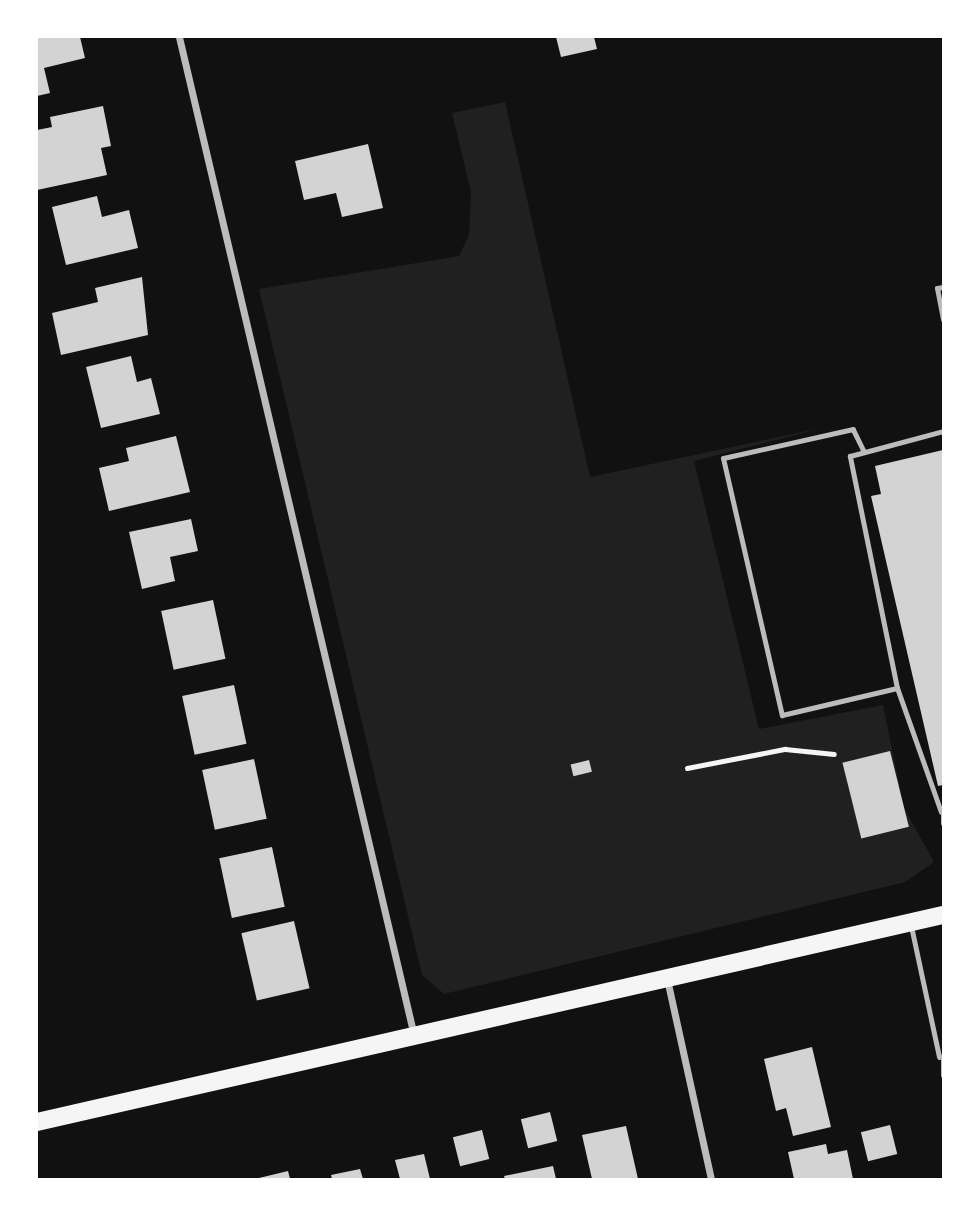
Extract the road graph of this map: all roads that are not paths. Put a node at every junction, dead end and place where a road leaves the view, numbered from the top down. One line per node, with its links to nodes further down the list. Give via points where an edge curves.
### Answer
1 (178, 37): 12 (street)
2 (943, 286): 3 (lane, via 937,288)
3 (943, 319)
4 (943, 431): 5 (lane)
5 (864, 452): 6 (lane, via 850,456); 6 (lane, via 853,429 723,458 782,715)
6 (897, 688): 7 (lane)
7 (942, 812): 8 (lane)
8 (943, 823)
9 (943, 915): 10 (main road)
10 (910, 922): 11 (main road); 13 (lane)
11 (667, 979): 12 (main road); 16 (street)
12 (415, 1037): 15 (main road)
13 (941, 1056): 14 (lane)
14 (943, 1075)
15 (37, 1122)
16 (711, 1179)

